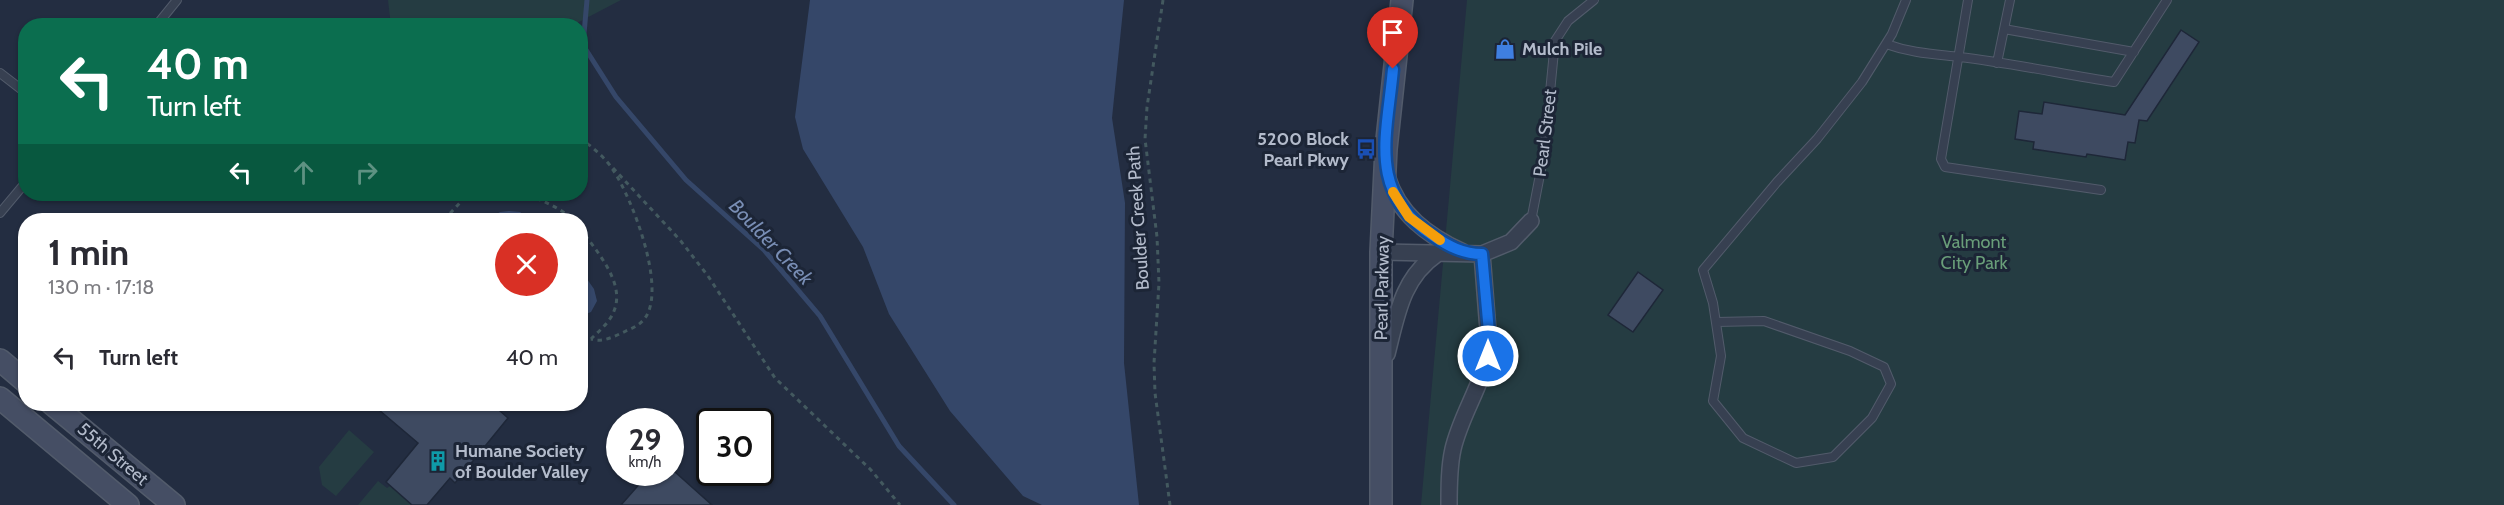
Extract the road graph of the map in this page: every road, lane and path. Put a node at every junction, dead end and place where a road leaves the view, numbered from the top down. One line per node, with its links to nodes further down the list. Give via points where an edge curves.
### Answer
1 (177, 0): 9 (lane)
2 (1163, 0): 42 (path, Boulder Creek Path, via 1145,139 1159,283 1155,393)
3 (1402, 0): 18 (main road, Pearl Parkway)
4 (1594, 0): 27 (lane, Pearl Street, via 1568,21 1555,41 1544,154)
5 (1906, 0): 11 (lane)
6 (1968, 0): 13 (lane)
7 (2010, 0): 10 (lane)
8 (2167, 0): 12 (lane)
9 (162, 18)
10 (2004, 29): 12 (lane); 14 (lane)
11 (1886, 44): 13 (lane, via 1922,54); 32 (lane, via 1817,139 1703,270)
12 (2134, 52): 14 (lane, via 2114,82)
13 (1958, 56): 14 (lane); 20 (lane, via 1941,159 1946,167)
14 (1997, 63)
15 (0, 73): 16 (lane)
16 (18, 87)
17 (588, 145): 19 (path)
18 (1385, 167): 29 (main road, Pearl Parkway); 31 (street, via 1394,194 1409,217 1439,239)
19 (613, 168): 33 (path, via 641,228 650,272 651,304 639,325 603,340); 41 (path, via 694,258 775,378 871,470)
20 (2102, 190)
21 (18, 192): 24 (lane)
22 (462, 201): 25 (path)
23 (544, 201): 26 (path)
24 (0, 213)
25 (450, 213)
26 (564, 213)
27 (1531, 221): 31 (street, Pearl Street, via 1511,242)
28 (588, 241): 33 (path, via 616,291 615,310)
29 (1381, 252): 30 (street, Pearl Street); 36 (main road, Pearl Parkway)
30 (1437, 254): 31 (street, Pearl Street); 36 (street, via 1414,275 1403,294)
31 (1475, 254): 44 (street, via 1490,343 1482,379 1453,448)
32 (1716, 322): 32 (lane, via 1721,356 1713,401 1743,438 1796,463 1833,457 1872,418 1891,384 1884,367 1850,351 1764,321)
33 (591, 339)
34 (0, 360): 35 (main road)
35 (18, 375)
36 (1381, 377): 43 (main road, Pearl Parkway)
37 (0, 398): 39 (main road, 55th Street)
38 (60, 411): 40 (main road, 55th Street)
39 (128, 505)
40 (174, 505)
41 (900, 505)
42 (1170, 505)
43 (1381, 505)
44 (1449, 505)

